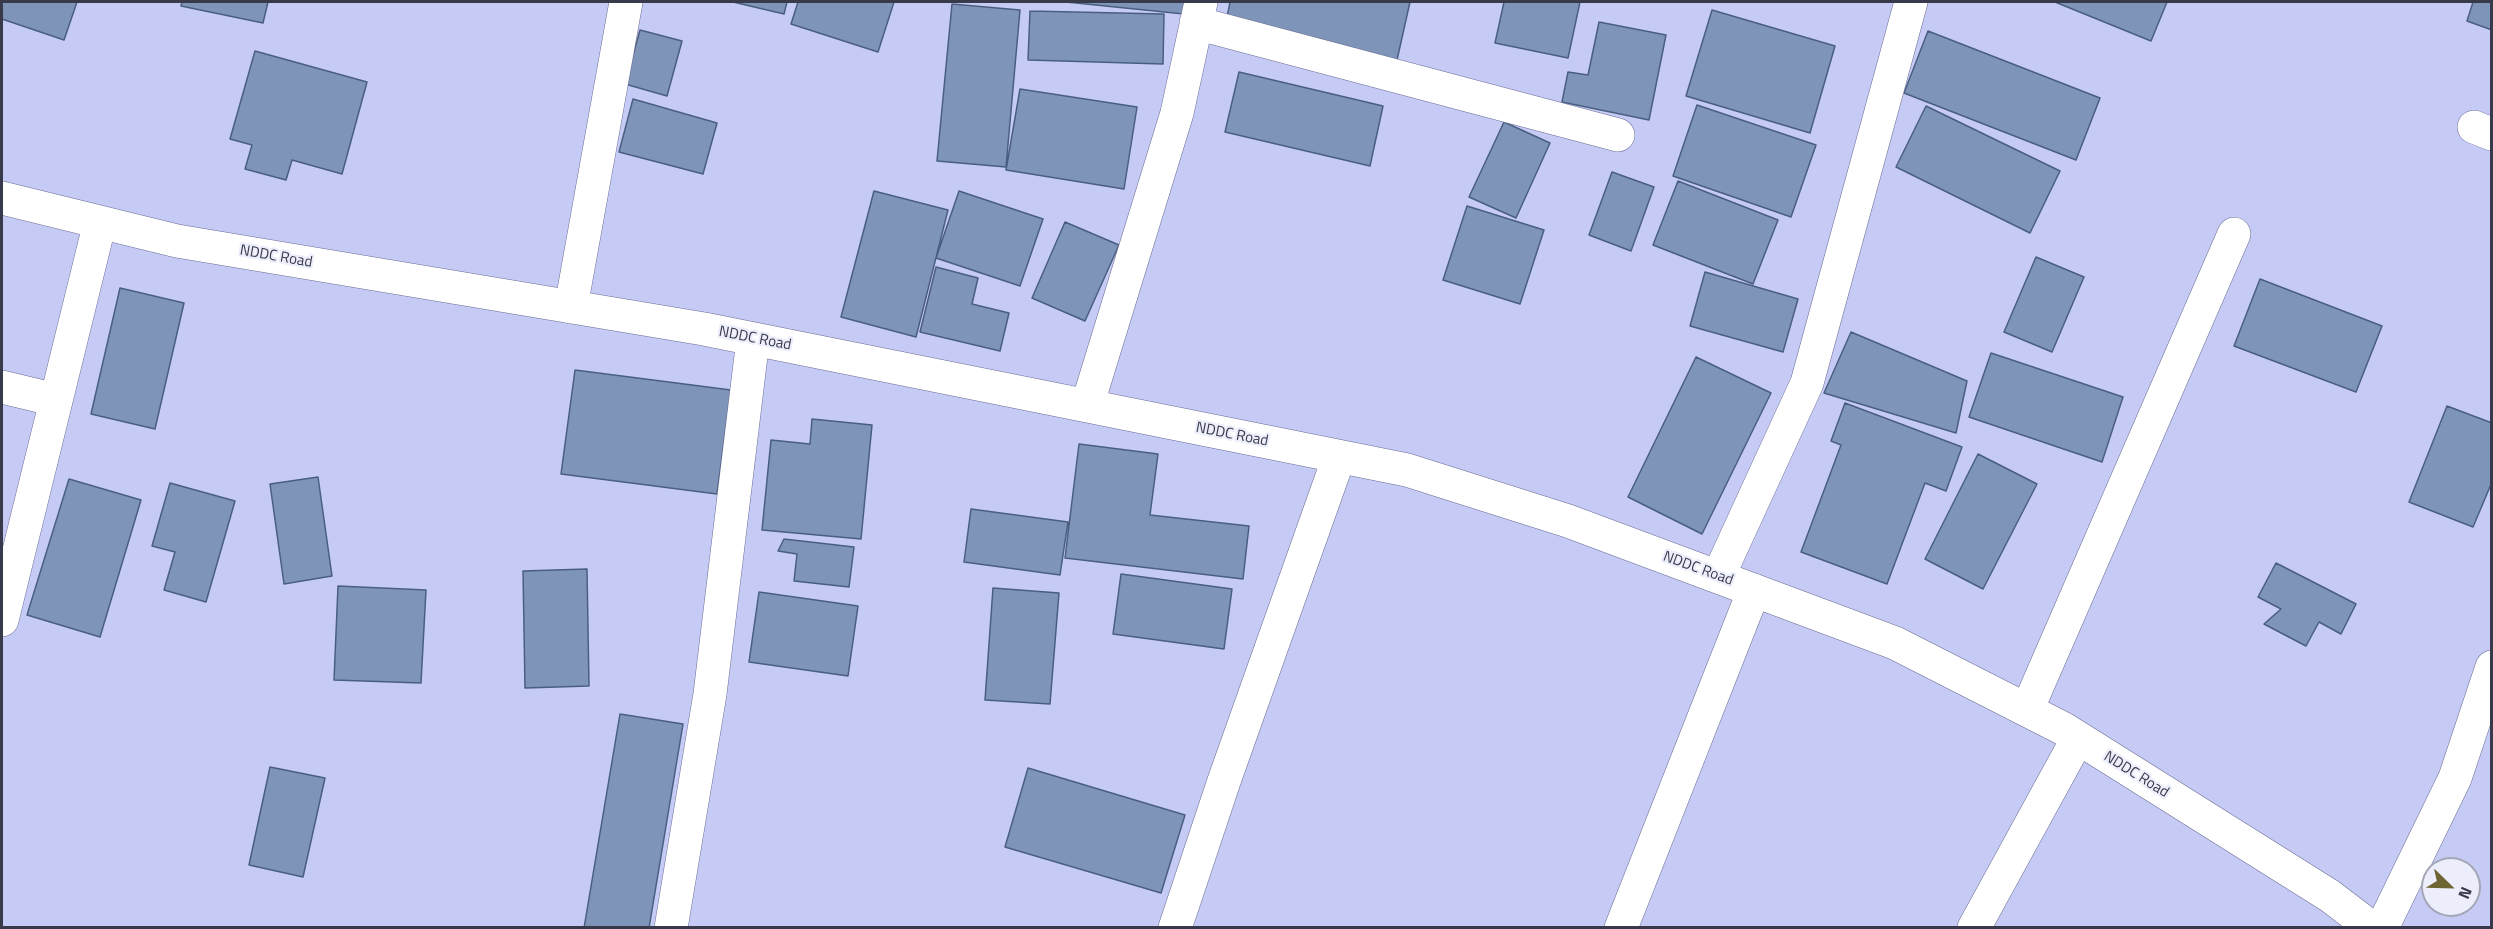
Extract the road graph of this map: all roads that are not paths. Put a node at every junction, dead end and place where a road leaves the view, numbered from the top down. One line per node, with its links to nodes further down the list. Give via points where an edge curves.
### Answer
1 (626, 2): 8 (street)
2 (1911, 2): 14 (street, via 1807,383)
3 (1199, 12): 4 (street); 12 (street, via 1177,113)
4 (1618, 135)
5 (2, 198): 6 (street, NDDC Road)
6 (100, 222): 8 (street, NDDC Road, via 177,241); 11 (street)
7 (2234, 234): 18 (street)
8 (571, 307): 9 (street, NDDC Road)
9 (753, 339): 12 (street, NDDC Road); 20 (street, via 710,694)
10 (2, 387): 11 (street)
11 (56, 400): 16 (street)
12 (1087, 406): 13 (street, NDDC Road)
13 (1339, 457): 14 (street, NDDC Road, via 1407,470 1568,521); 21 (street)
14 (1718, 577): 15 (street, NDDC Road)
15 (1754, 590): 18 (street, NDDC Road, via 1895,643); 22 (street)
16 (2, 620)
17 (2492, 667): 25 (street, via 2455,778)
18 (2027, 710): 19 (street, NDDC Road)
19 (2078, 738): 23 (street); 24 (street, NDDC Road, via 2330,896)
20 (671, 927)
21 (1175, 927)
22 (1621, 927)
23 (1974, 927)
24 (2372, 927)
25 (2382, 927)

